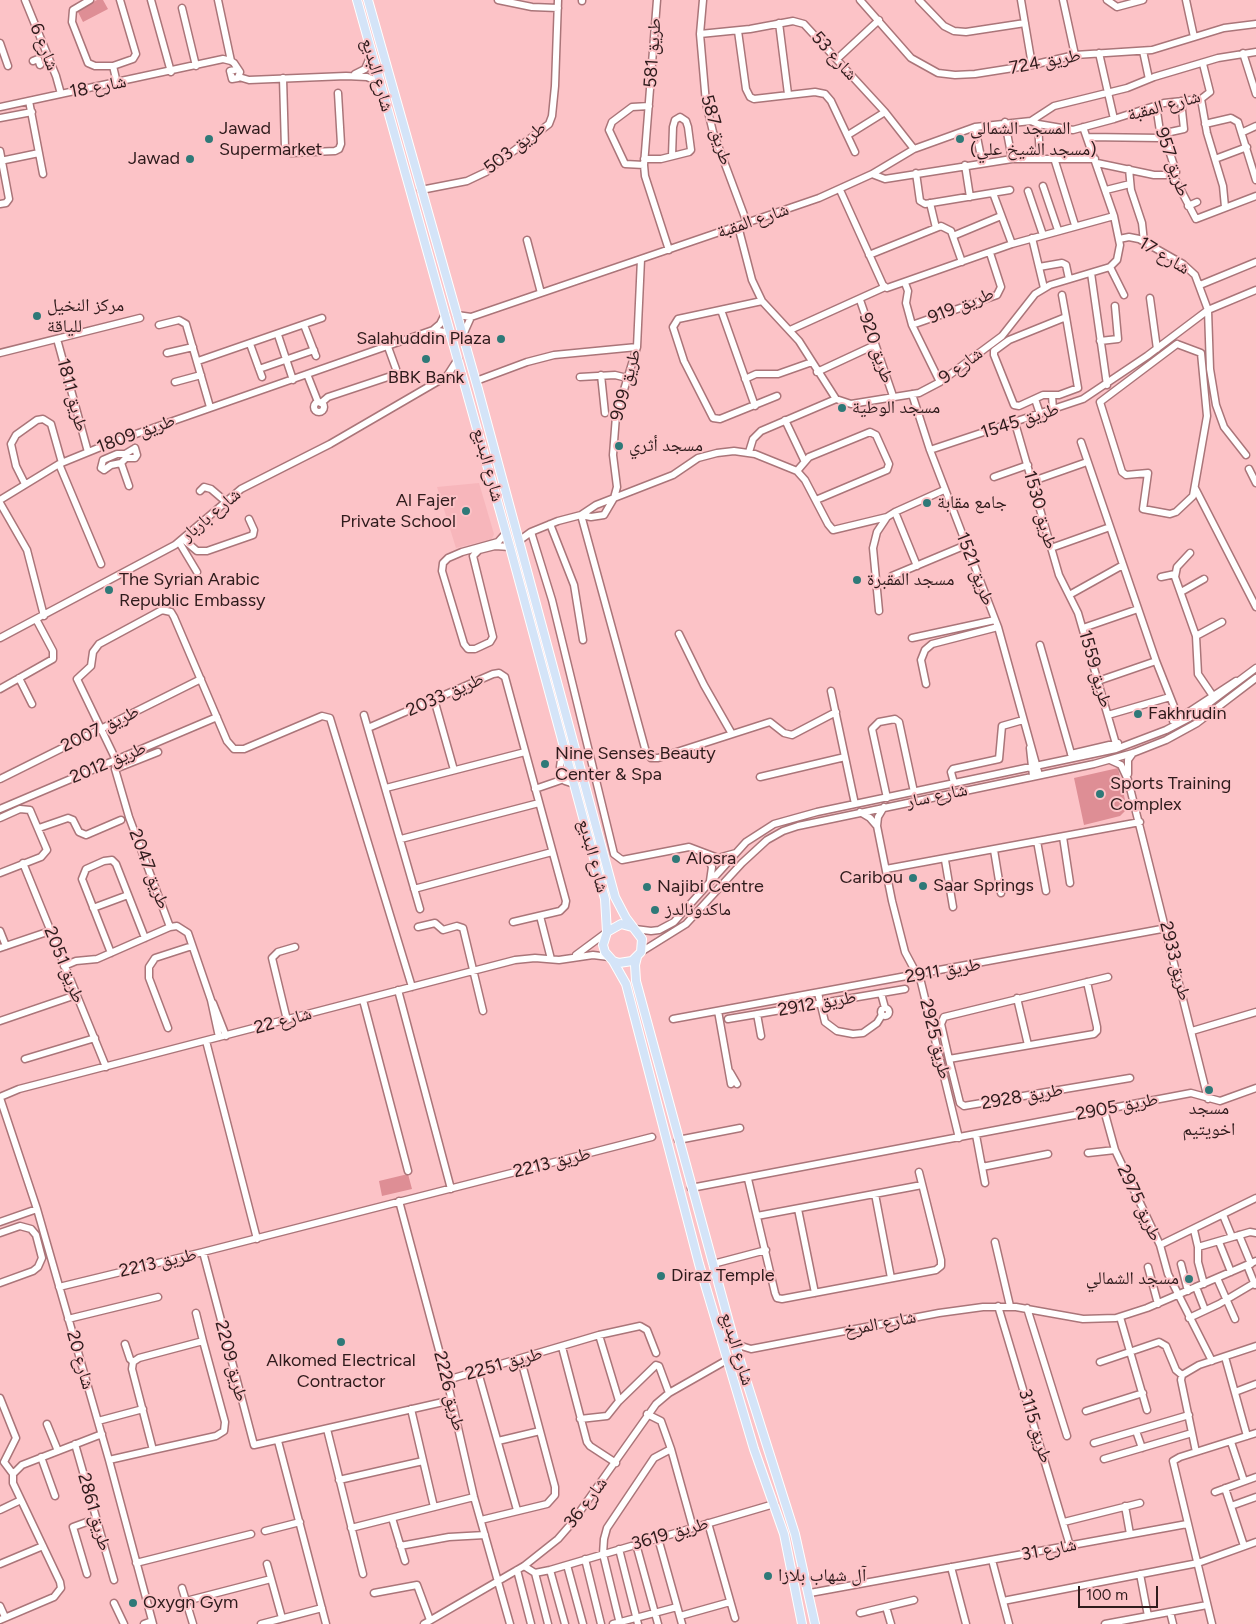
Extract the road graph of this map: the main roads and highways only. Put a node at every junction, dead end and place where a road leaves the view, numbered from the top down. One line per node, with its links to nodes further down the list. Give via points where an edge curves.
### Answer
1 (357, 0): 4 (main road, شارع البديع)
2 (368, 0): 3 (main road, شارع البديع)
3 (446, 276): 4 (main road); 5 (main road, شارع البديع, via 616,896)
4 (435, 279): 6 (main road, شارع البديع, via 574,784 604,899)
5 (634, 928): 6 (main road, via 616,925); 7 (main road, via 642,939)
6 (607, 932): 8 (main road, via 603,945)
7 (639, 954): 8 (main road, via 626,963); 10 (main road, شارع البديع, via 635,965 636,981 734,1344 795,1534)
8 (611, 959): 9 (main road, شارع البديع, via 626,984 699,1264 754,1449 784,1534)
9 (802, 1624)
10 (815, 1624)

